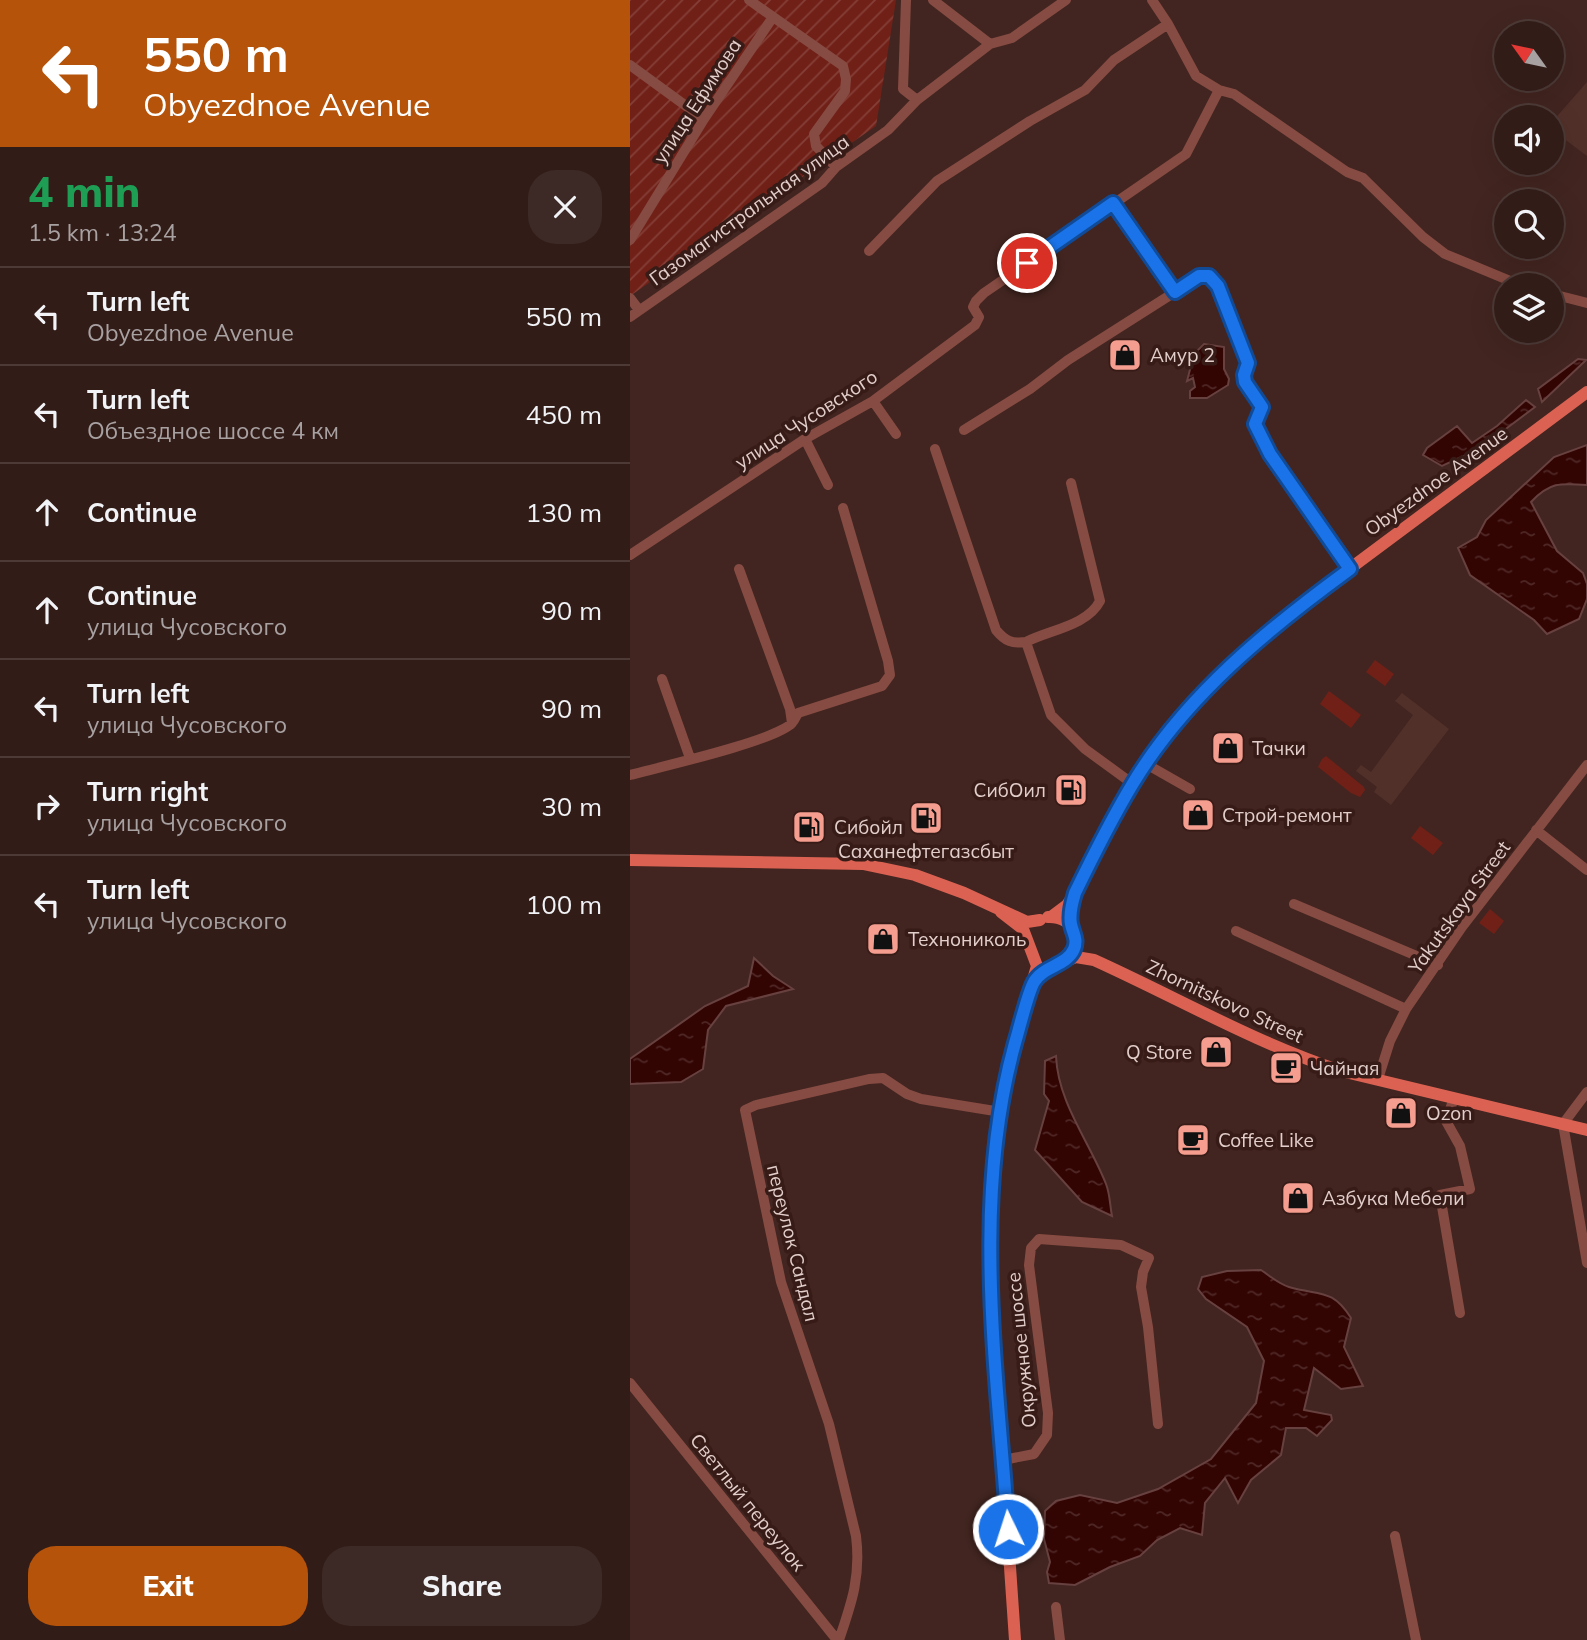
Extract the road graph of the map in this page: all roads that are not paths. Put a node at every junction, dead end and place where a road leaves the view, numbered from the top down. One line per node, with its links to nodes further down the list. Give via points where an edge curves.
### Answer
1 (749, 0): 6 (street)
2 (906, 0): 11 (street, via 904,89)
3 (933, 0): 8 (street)
4 (1066, 0): 8 (street, via 1012,38)
5 (1152, 0): 7 (street)
6 (773, 17): 12 (street, улица Ефимова); 13 (street, via 843,66 845,91 814,134 816,146)
7 (1168, 24): 10 (street, via 1196,76); 16 (street, via 1115,60 1085,90 937,181)
8 (990, 44): 11 (street)
9 (630, 65): 12 (street)
10 (1219, 90): 14 (street, улица Чусовского, via 1186,154); 17 (street, via 1234,94 1363,178 1445,254)
11 (917, 100): 13 (street, Газомагистральная улица, via 888,130)
12 (704, 119): 15 (street, улица Ефимова)
13 (836, 167): 22 (street, Газомагистральная улица, via 822,183)
14 (1113, 203): 18 (street); 24 (street, улица Чусовского, via 984,293 973,307 979,317 975,325)
15 (630, 240)
16 (869, 251)
17 (1494, 274)
18 (1175, 292): 25 (street); 34 (street, via 1199,276 1209,276 1218,286 1248,363 1245,382 1262,407 1255,424 1270,454)
19 (1564, 297): 21 (street)
20 (630, 298): 22 (street)
21 (1587, 303)
22 (634, 314)
23 (1587, 393): 34 (main road, Obyezdnoe Avenue)
24 (873, 401): 26 (street); 27 (street, улица Чусовского)
25 (964, 430)
26 (895, 434)
27 (805, 439): 30 (street); 32 (street, улица Чусовского)
28 (935, 449): 35 (street, via 996,630 1003,639)
29 (1071, 483): 35 (street, via 1100,601 1087,617)
30 (828, 485)
31 (843, 508): 37 (street, via 890,675 882,686 798,713)
32 (630, 555)
33 (739, 569): 37 (street)
34 (1350, 569): 39 (main road, Obyezdnoe Avenue, via 1268,632 1210,685)
35 (1026, 642): 42 (street, via 1051,715 1085,749)
36 (662, 679): 38 (street)
37 (792, 723): 38 (street, via 736,747)
38 (690, 758): 41 (street)
39 (1146, 764): 42 (main road, Obyezdnoe Avenue); 43 (street)
40 (1587, 765): 44 (street, Yakutskaya Street)
41 (630, 775)
42 (1133, 783): 47 (main road, Obyezdnoe Avenue)
43 (1190, 789)
44 (1535, 830): 46 (street); 56 (street, Yakutskaya Street)
45 (630, 860): 49 (main road, via 863,864 915,875)
46 (1587, 870)
47 (1075, 893): 50 (main road, Obyezdnoe Avenue, via 1067,905); 51 (main road, Obyezdnoe Avenue)
48 (1294, 904): 56 (street)
49 (1001, 912): 50 (main road, via 1027,922); 53 (main road, via 1023,929)
50 (1046, 918): 51 (main road, via 1065,920); 53 (main road, via 1031,930)
51 (1073, 929): 54 (main road, Zhornitskovo Street, via 1080,948); 55 (main road, via 1075,947)
52 (1236, 931): 58 (street)
53 (1031, 949): 55 (main road, via 1040,960); 57 (main road, via 1037,966)
54 (1094, 960): 55 (main road, Zhornitskovo Street, via 1076,957); 59 (main road, Zhornitskovo Street, via 1266,1043 1313,1062)
55 (1061, 962): 57 (main road)
56 (1438, 965): 58 (street, Yakutskaya Street)
57 (1033, 982): 62 (main road)
58 (1406, 1009): 59 (street, Yakutskaya Street)
59 (1378, 1079): 61 (main road, Zhornitskovo Street)
60 (1587, 1092): 63 (street)
61 (1454, 1098): 63 (main road, Zhornitskovo Street); 66 (street, via 1447,1121 1460,1146 1470,1189 1440,1195)
62 (1001, 1112): 69 (main road, via 990,1208 990,1276); 72 (street, переулок Сандал, via 921,1099 883,1079 745,1111 781,1282 832,1436 856,1536 858,1580)
63 (1563, 1124): 64 (main road, Zhornitskovo Street); 65 (street)
64 (1587, 1130)
65 (1587, 1263)
66 (1460, 1312)
67 (631, 1384): 72 (street, Светлый переулок)
68 (1158, 1424): 69 (street, Окружное шоссе, via 1141,1287 1149,1258 1121,1245 1039,1239 1031,1248 1029,1265 1047,1436 1034,1454)
69 (1003, 1460): 73 (main road)
70 (1395, 1536): 75 (street)
71 (1056, 1607): 74 (street)
72 (838, 1640)
73 (1015, 1640)
74 (1060, 1640)
75 (1416, 1640)

